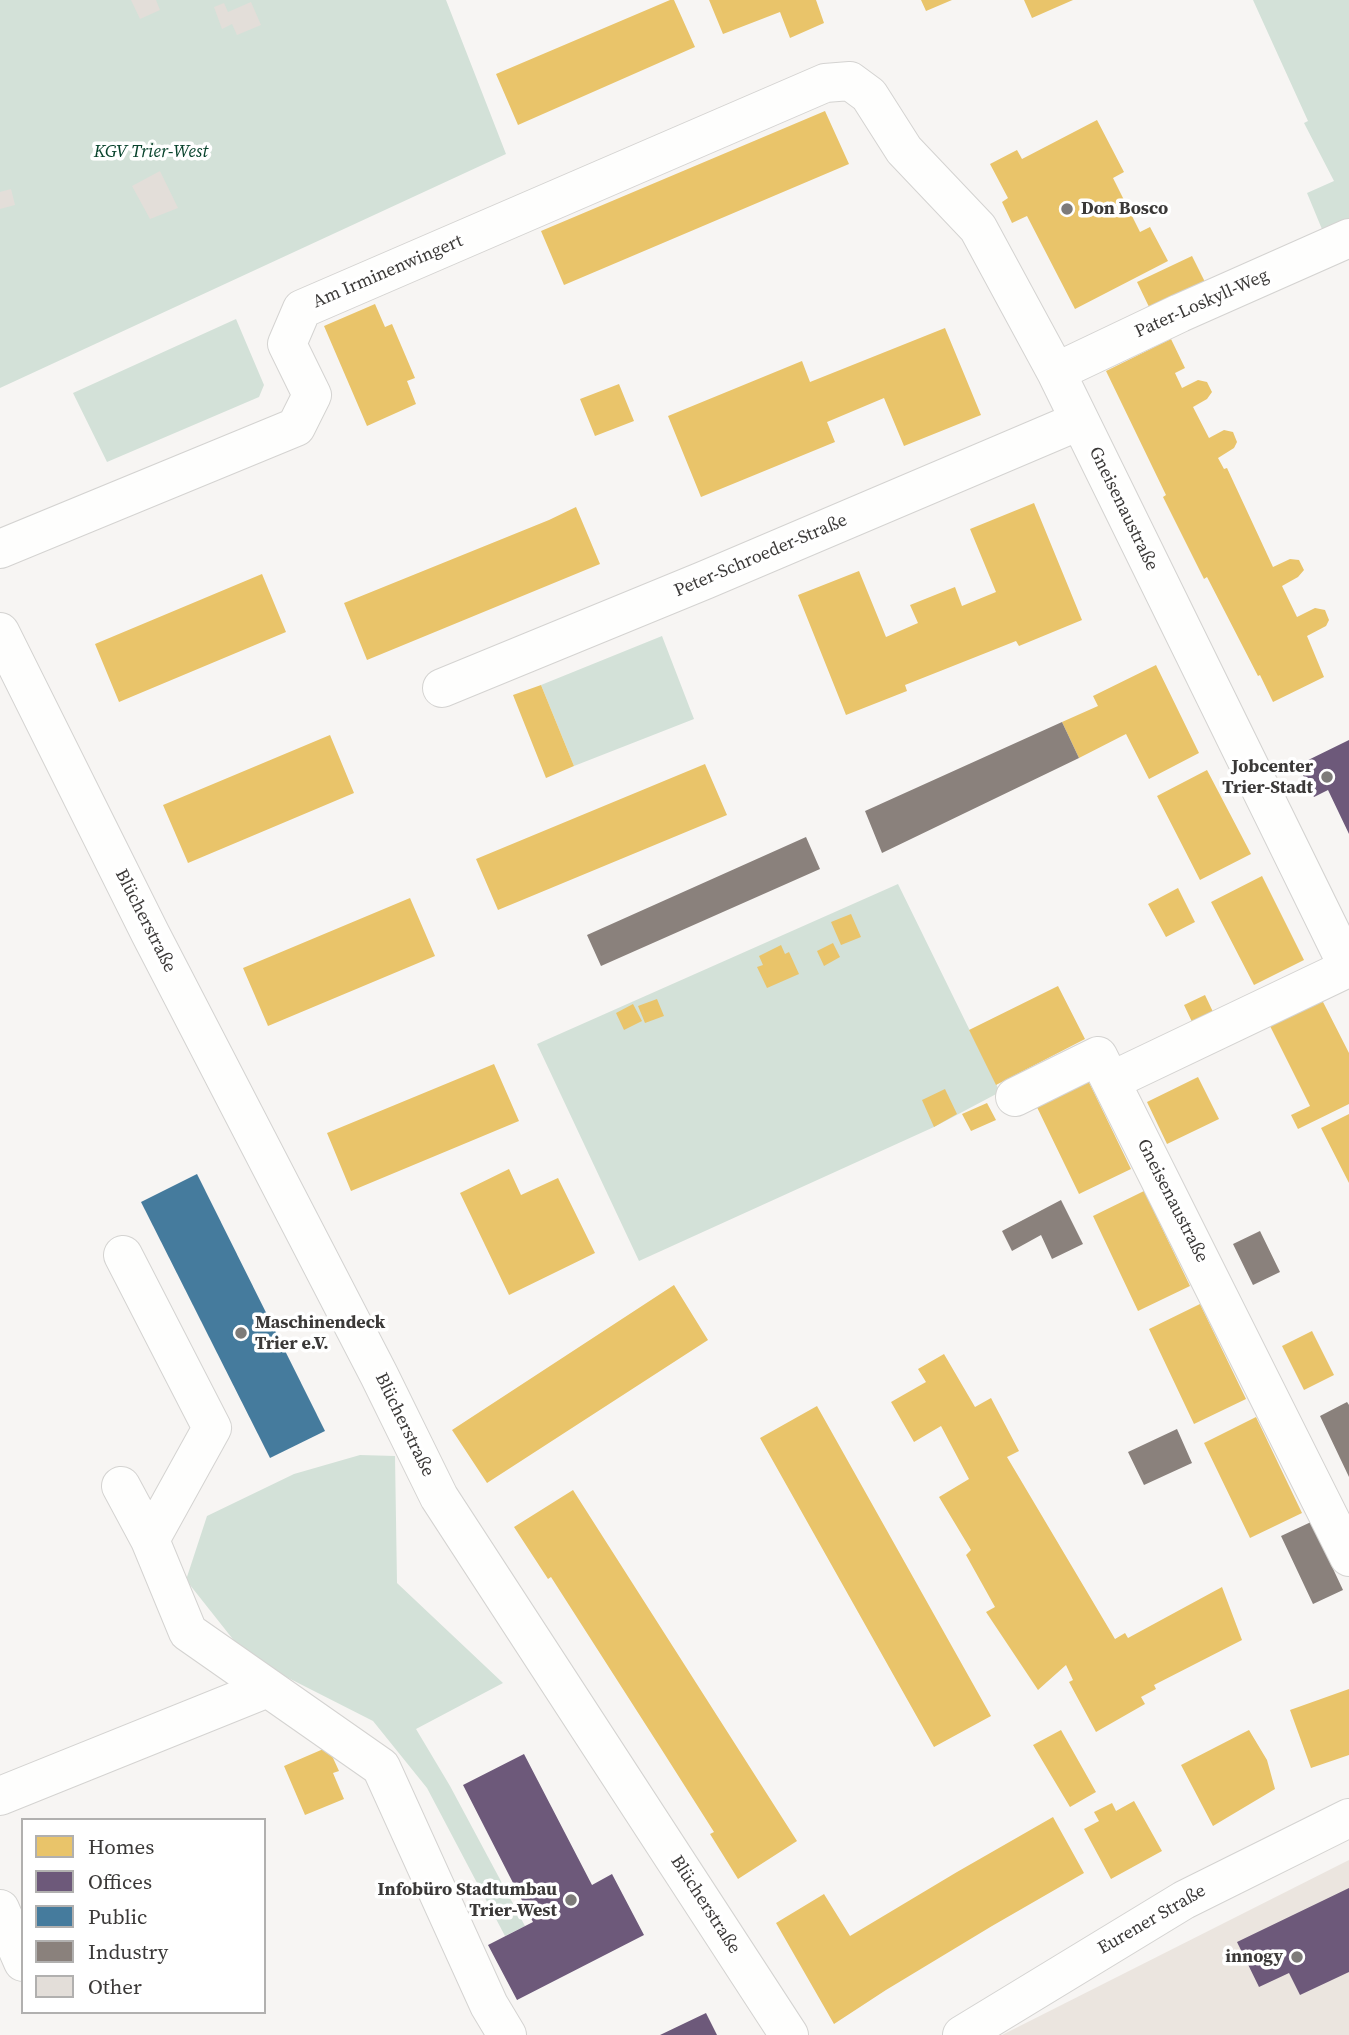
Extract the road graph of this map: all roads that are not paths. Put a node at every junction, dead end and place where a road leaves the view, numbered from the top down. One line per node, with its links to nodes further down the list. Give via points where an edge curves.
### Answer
1 (850, 81): 3 (street, Gneisenaustraße, via 869,95 904,150 978,228); 5 (street, Am Irminenwingert, via 825,83 302,309 286,344 312,395 296,427)
2 (1349, 238): 3 (street, Pater-Loskyll-Weg)
3 (1056, 372): 4 (street, Gneisenaustraße)
4 (1079, 421): 7 (street, Peter-Schroeder-Straße); 8 (street, Gneisenaustraße)
5 (0, 549)
6 (0, 632): 21 (street, Blücherstraße, via 439,1497)
7 (442, 688)
8 (1349, 969): 9 (street, Gneisenaustraße)
9 (1111, 1081): 10 (street, via 1098,1056); 14 (street, Gneisenaustraße)
10 (1015, 1097)
11 (123, 1255): 13 (street, via 212,1428)
12 (121, 1486): 13 (street)
13 (150, 1541): 15 (street, via 188,1632)
14 (1349, 1557)
15 (268, 1688): 16 (street); 20 (street, via 381,1767 489,2005)
16 (0, 1796)
17 (1349, 1818): 22 (street, Eurener Straße, via 1184,1900)
18 (0, 1909): 19 (street)
19 (21, 1957)
20 (508, 2035)
21 (789, 2035)
22 (962, 2035)

